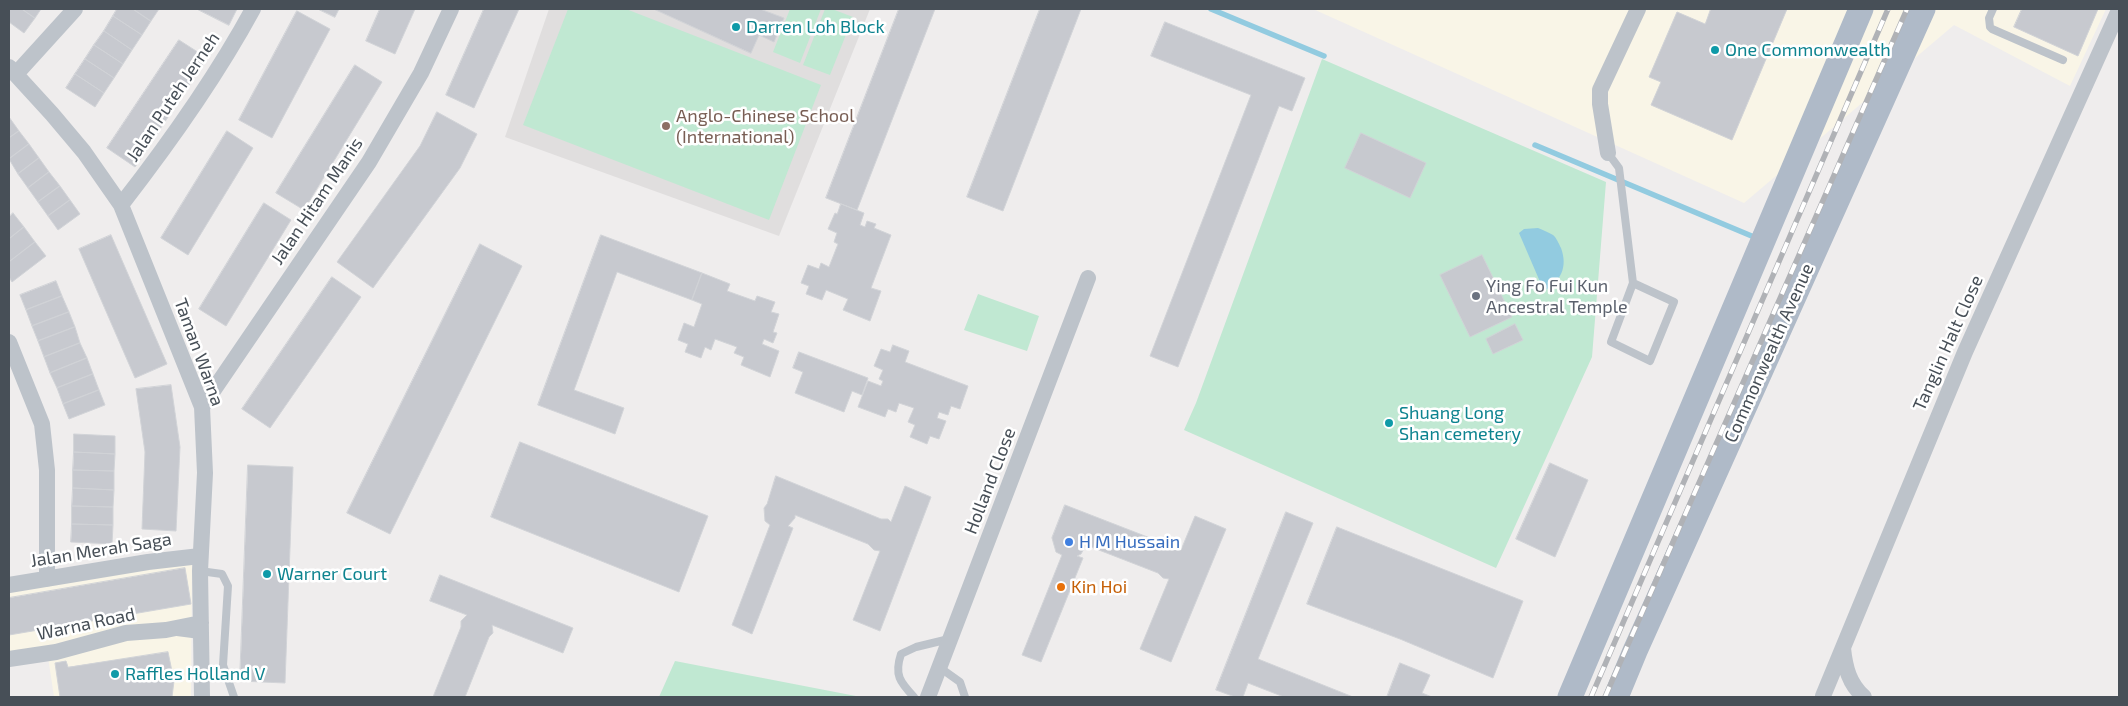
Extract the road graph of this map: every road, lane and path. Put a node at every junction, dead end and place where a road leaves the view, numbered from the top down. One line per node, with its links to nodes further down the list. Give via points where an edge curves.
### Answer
1 (75, 9): 10 (street)
2 (253, 9): 12 (street, Jalan Puteh Jerneh, via 194,108)
3 (451, 9): 16 (street, Jalan Hitam Manis, via 421,73 369,162)
4 (1638, 9): 11 (street, via 1600,90)
5 (1861, 9): 31 (main road)
6 (1923, 9): 32 (main road, Commonwealth Avenue)
7 (1993, 9): 9 (lane, via 1989,18 1992,29)
8 (2119, 10): 22 (street, Tanglin Halt Close, via 1965,352)
9 (2063, 60)
10 (13, 70): 12 (street, Taman Warna, via 84,152)
11 (1608, 153): 14 (lane, via 1619,168)
12 (121, 204): 16 (street, Taman Warna)
13 (1088, 278): 21 (street, Holland Close)
14 (1633, 283): 14 (lane, via 1674,302 1650,361 1611,342)
15 (9, 342): 18 (street, via 42,424 47,470)
16 (202, 407): 17 (street, Taman Warna, via 204,472)
17 (200, 564): 18 (street, Jalan Merah Saga, via 148,562); 20 (street, Taman Warna); 27 (lane, via 222,574 228,586 223,665)
18 (47, 579): 19 (street, Jalan Merah Saga)
19 (9, 585)
20 (200, 629): 23 (street, Warna Road, via 126,633 56,652); 26 (street, Taman Warna)
21 (949, 639): 24 (street, Holland Close); 28 (lane, via 901,654 897,664 898,676)
22 (1842, 646): 25 (street, Tanglin Halt Close); 33 (street, via 1851,681)
23 (9, 659)
24 (939, 667): 29 (street, Holland Close); 30 (lane, via 960,682)
25 (1823, 696)
26 (202, 697)
27 (234, 697)
28 (914, 697)
29 (928, 697)
30 (966, 697)
31 (1570, 697)
32 (1616, 697)
33 (1864, 697)

